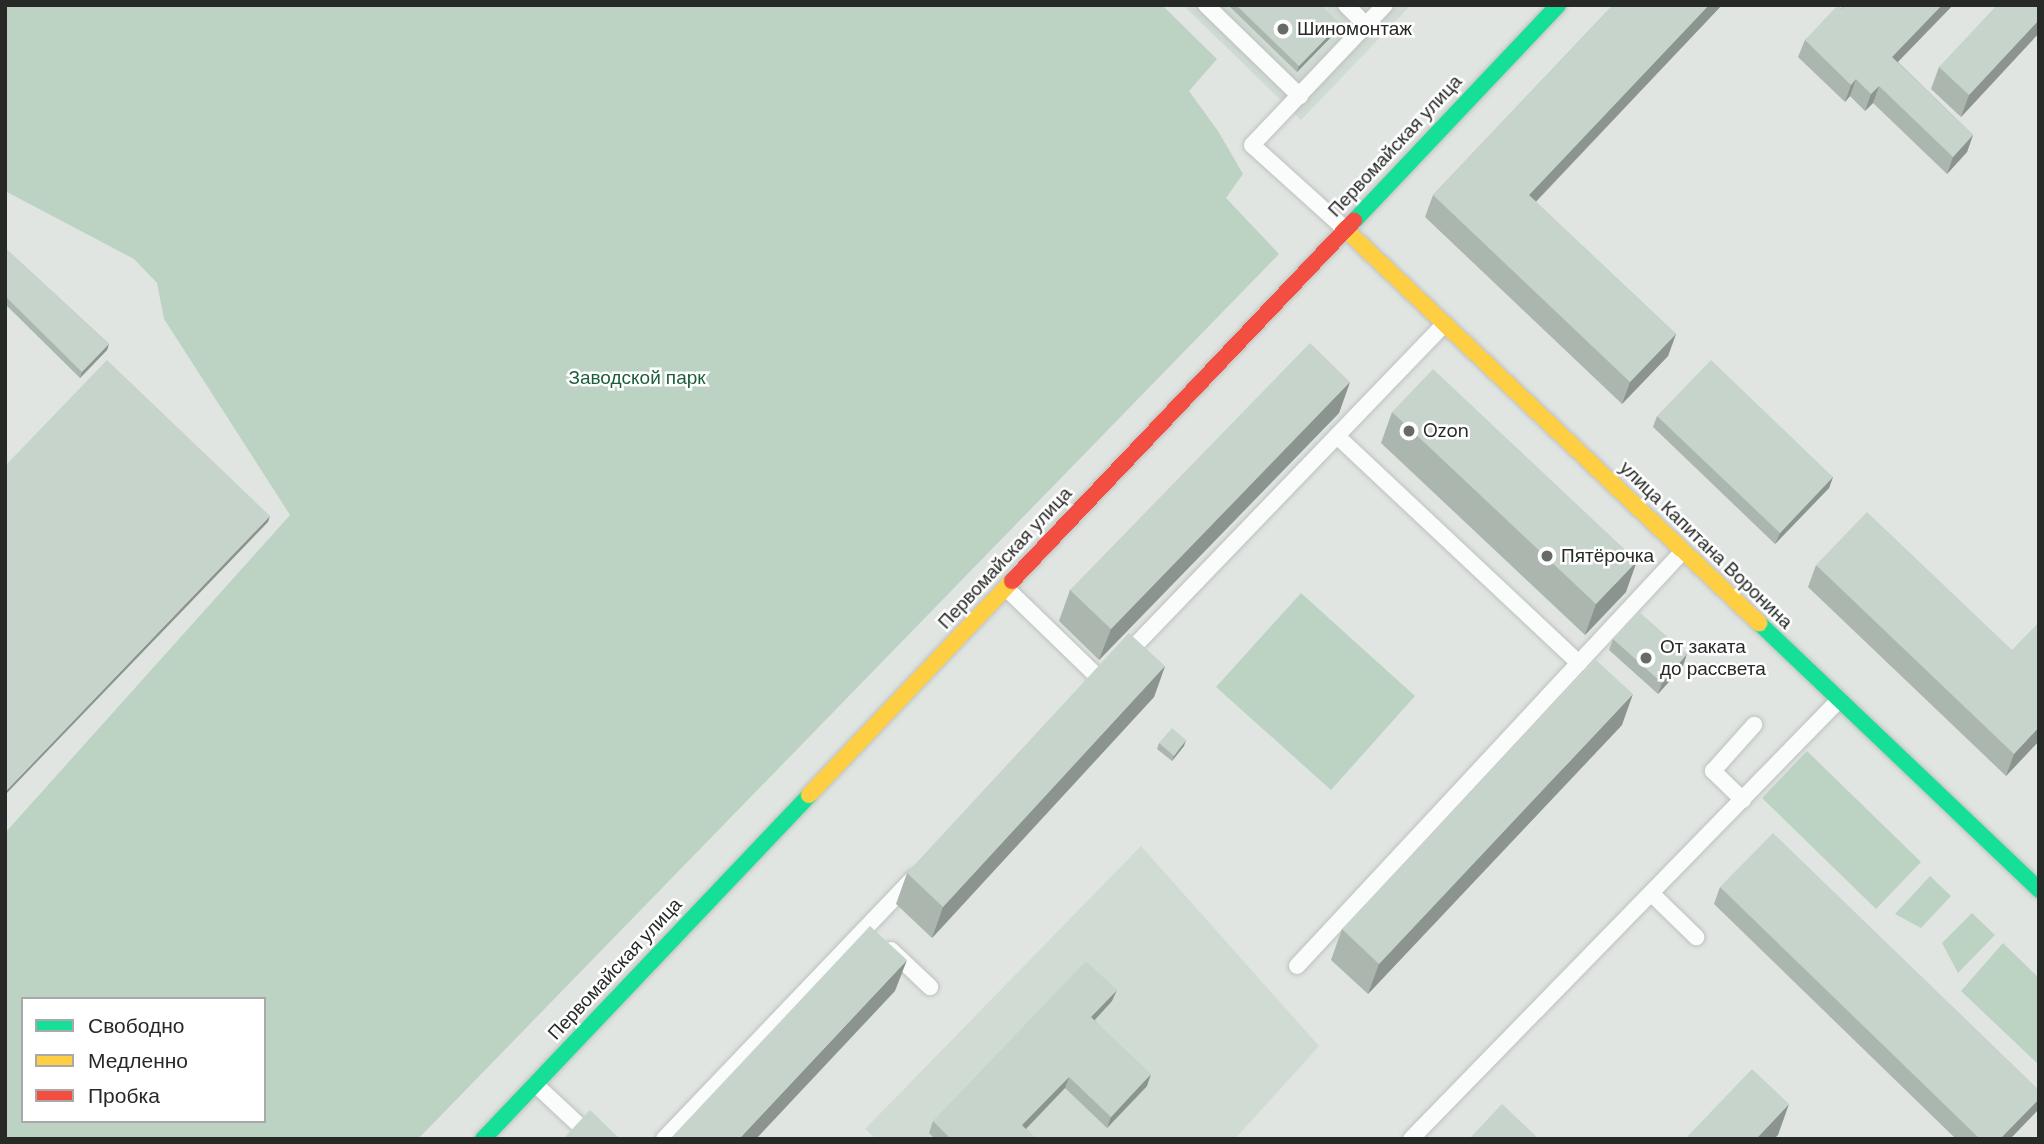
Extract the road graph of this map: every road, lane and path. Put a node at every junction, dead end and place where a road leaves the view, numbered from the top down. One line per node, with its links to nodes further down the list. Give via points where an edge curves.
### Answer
1 (1206, 5): 6 (lane)
2 (1346, 5): 5 (lane)
3 (1385, 5): 5 (lane)
4 (1558, 5): 7 (street, Первомайская улица)
5 (1367, 25): 6 (lane)
6 (1300, 96): 7 (lane, via 1252,145)
7 (1345, 229): 8 (street, улица Капитана Воронина); 11 (street, Первомайская улица)
8 (1444, 324): 9 (lane); 10 (street, улица Капитана Воронина)
9 (1337, 436): 11 (lane, via 1097,685); 12 (lane)
10 (1683, 551): 12 (lane); 13 (street, улица Капитана Воронина)
11 (1006, 588): 23 (street, Первомайская улица)
12 (1579, 663): 21 (lane)
13 (1839, 701): 15 (lane); 17 (street, улица Капитана Воронина)
14 (1754, 725): 15 (lane, via 1713,771)
15 (1743, 800): 18 (lane)
16 (923, 868): 19 (lane)
17 (2039, 890)
18 (1652, 894): 20 (lane); 27 (lane)
19 (866, 927): 22 (lane); 26 (lane)
20 (1696, 937)
21 (1297, 966)
22 (930, 987)
23 (535, 1084): 24 (street, Первомайская улица); 25 (lane)
24 (483, 1139)
25 (594, 1139)
26 (664, 1139)
27 (1411, 1139)

